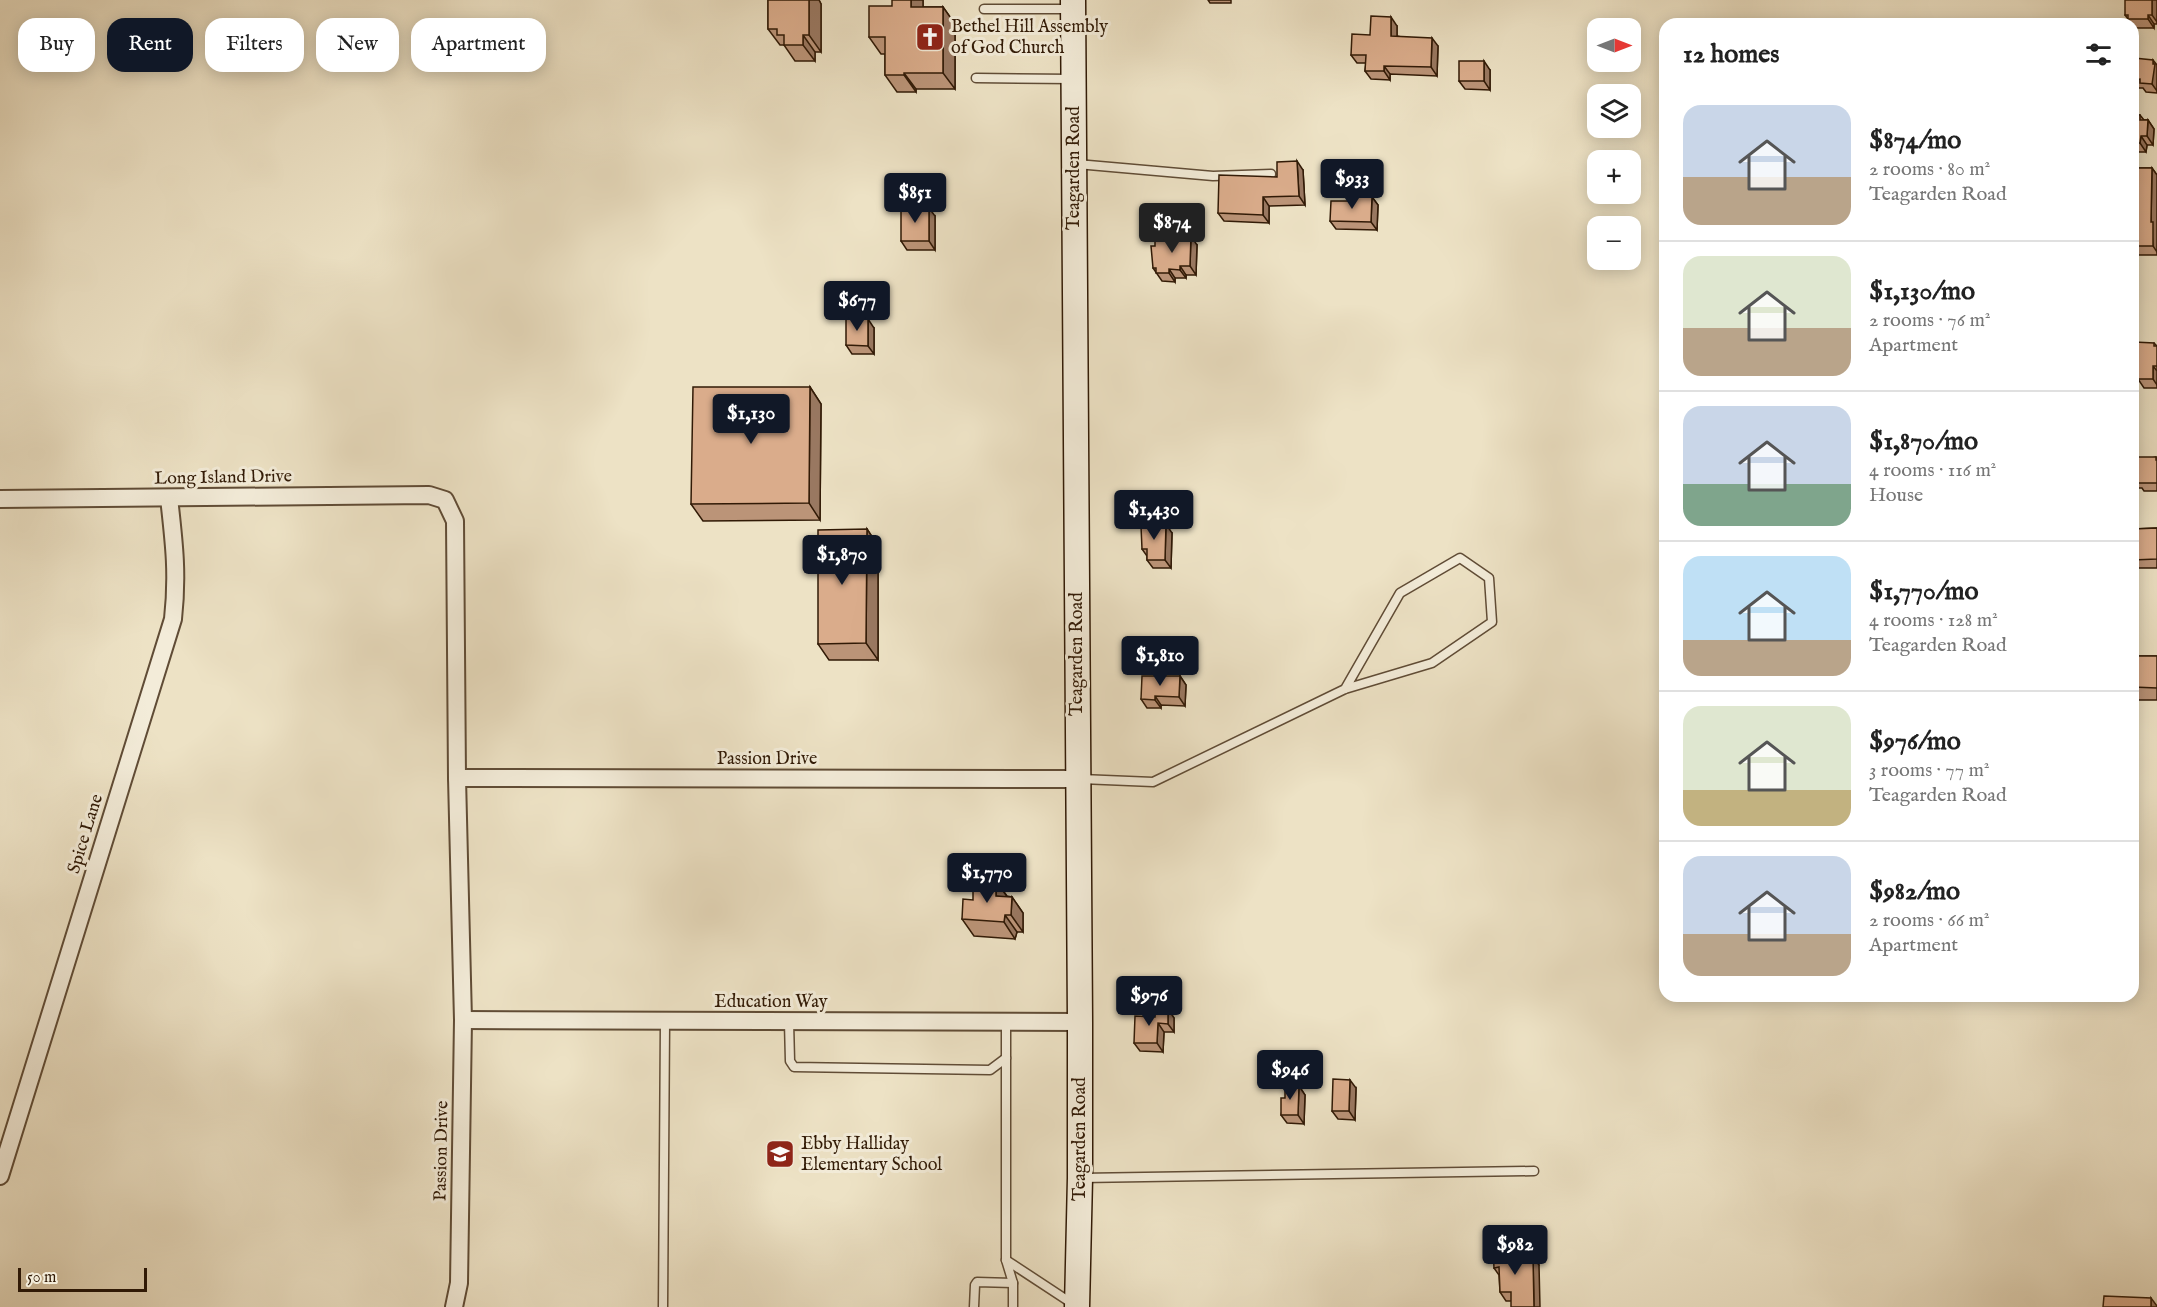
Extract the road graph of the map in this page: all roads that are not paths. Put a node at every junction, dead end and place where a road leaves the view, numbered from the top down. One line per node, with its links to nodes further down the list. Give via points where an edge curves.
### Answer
1 (1073, 5): 2 (lane); 4 (street, Teagarden Road)
2 (984, 9)
3 (976, 78): 4 (lane)
4 (1073, 79): 5 (street, Teagarden Road)
5 (1074, 164): 6 (lane, via 1213,176); 12 (street, Teagarden Road)
6 (1271, 174)
7 (169, 498): 8 (street, Long Island Drive); 9 (street, Long Island Drive, via 429,495); 20 (street, Spice Lane, via 177,564 173,619)
8 (0, 499)
9 (445, 500): 11 (street, Passion Drive, via 455,521)
10 (1345, 689): 10 (lane, via 1432,663 1492,622 1489,578 1460,558 1400,593); 12 (lane, via 1153,782)
11 (457, 778): 12 (street, Passion Drive); 13 (street, Passion Drive)
12 (1078, 779): 17 (street, Teagarden Road)
13 (463, 1020): 14 (street, Education Way); 24 (street, Passion Drive, via 459,1283)
14 (665, 1022): 15 (street, Education Way); 25 (lane)
15 (789, 1022): 16 (street, Education Way); 18 (lane, via 790,1061 794,1066 990,1070)
16 (1006, 1022): 17 (street, Education Way); 18 (lane)
17 (1080, 1022): 21 (street, Teagarden Road)
18 (1006, 1058): 22 (lane)
19 (1534, 1171): 21 (lane)
20 (0, 1176)
21 (1080, 1178): 28 (street, Teagarden Road)
22 (1006, 1260): 23 (lane); 28 (lane)
23 (1013, 1282): 26 (lane, via 977,1282); 27 (lane)
24 (454, 1307)
25 (663, 1307)
26 (974, 1307)
27 (1013, 1307)
28 (1077, 1307)

